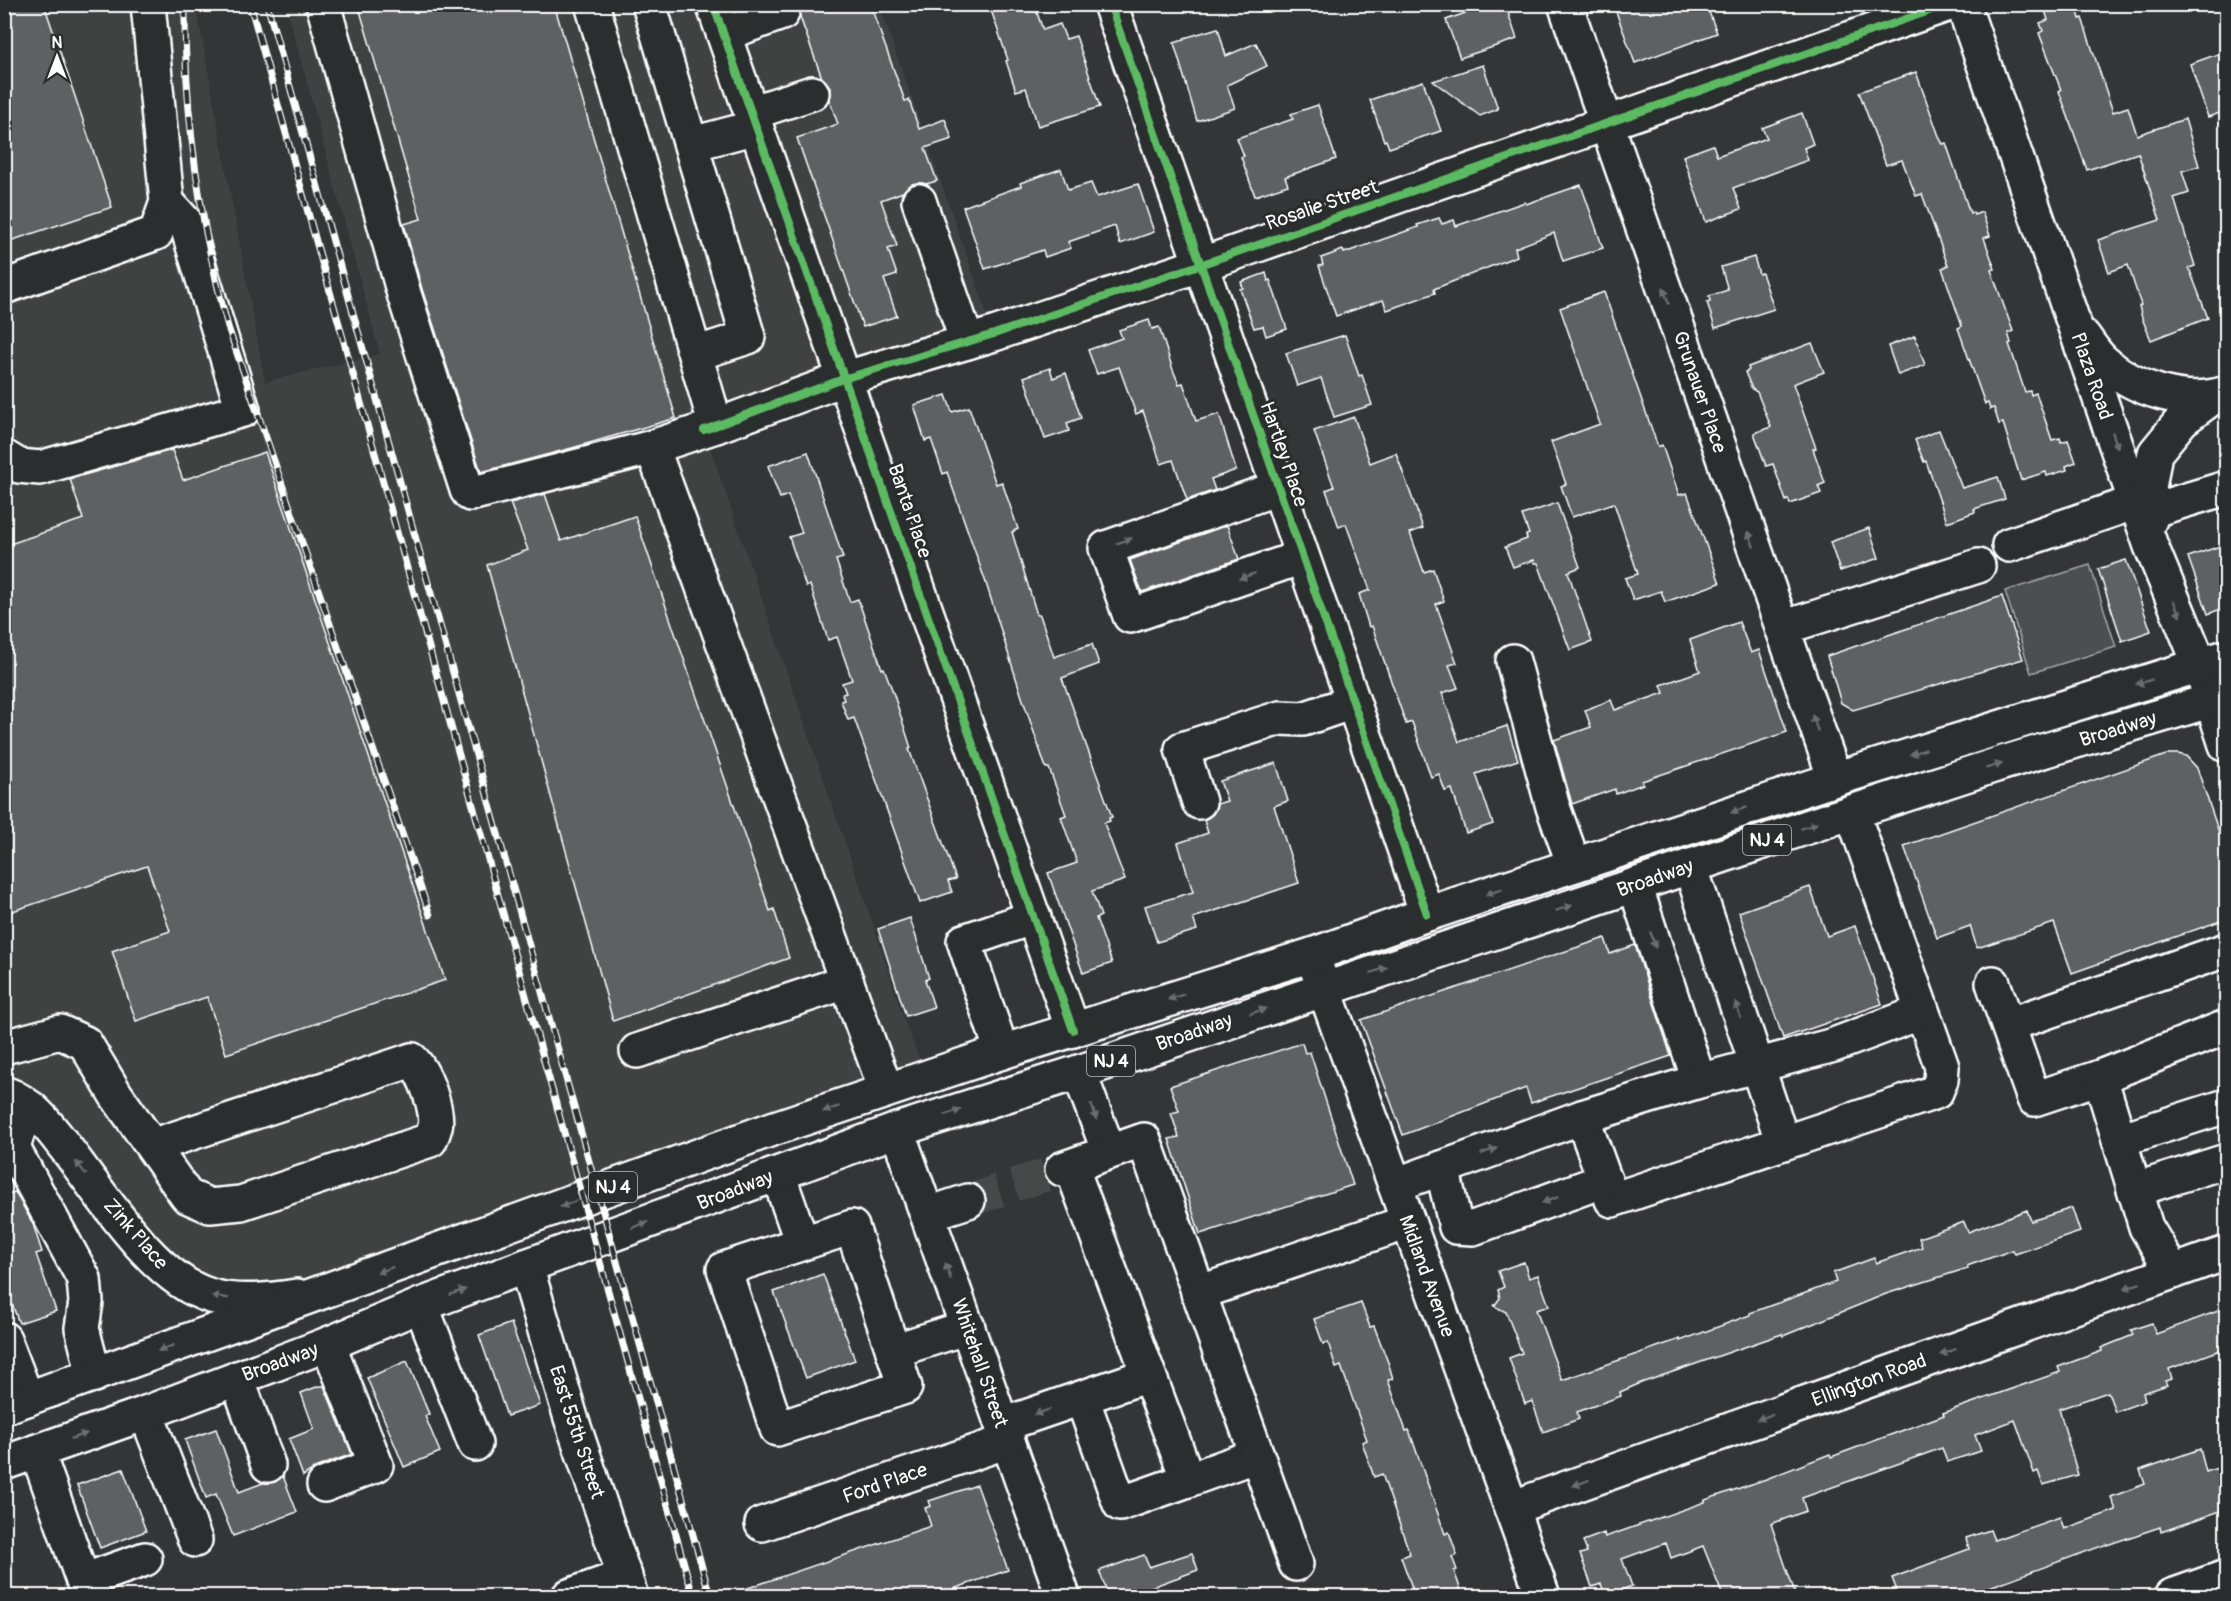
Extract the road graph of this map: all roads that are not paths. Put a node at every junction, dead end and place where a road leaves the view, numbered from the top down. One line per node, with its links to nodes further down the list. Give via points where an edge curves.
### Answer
1 (148, 4): 16 (street)
2 (322, 4): 25 (street, Rosalie Street, via 404,294 467,490 470,494)
3 (592, 4): 21 (street)
4 (649, 4): 14 (street)
5 (1110, 4): 17 (street, Hartley Place)
6 (1565, 4): 13 (street, Grunauer Place)
7 (1949, 4): 13 (street, Rosalie Street)
8 (1963, 4): 19 (street, Plaza Road)
9 (782, 13): 10 (street)
10 (719, 20): 12 (street, Banta Place)
11 (812, 93): 12 (street)
12 (754, 120): 14 (street); 22 (street, Banta Place)
13 (1607, 124): 17 (street, Rosalie Street); 33 (street, Grunauer Place, one-way to 13)
14 (692, 144): 21 (street, via 748,337)
15 (919, 201): 20 (street)
16 (167, 202): 18 (street, via 156,233); 26 (street, via 186,223 243,410 40,468 19,466)
17 (1200, 265): 20 (street, Rosalie Street); 27 (street, Hartley Place)
18 (4, 287)
19 (2074, 326): 23 (street, via 2104,362 2133,382 2167,396); 29 (street, Plaza Road, one-way to 29)
20 (967, 342): 22 (street, Rosalie Street)
21 (695, 354): 24 (street)
22 (846, 378): 24 (street, Rosalie Street); 46 (street, Banta Place)
23 (2222, 399): 29 (street, via 2182,420 2156,453)
24 (710, 428): 25 (street, Rosalie Street)
25 (652, 447): 49 (street)
26 (4, 457)
27 (1278, 488): 31 (street, Hartley Place); 31 (street, one-way to 27, via 1130,616 1109,558 1106,548)
28 (2226, 488): 29 (street)
29 (2143, 507): 30 (street); 35 (street, one-way to 35, via 2151,546)
30 (2010, 545)
31 (1302, 557): 37 (street, Hartley Place)
32 (1977, 566): 33 (street)
33 (1782, 628): 39 (street, Grunauer Place, one-way to 33)
34 (1513, 661): 42 (street, via 1553,807)
35 (2213, 661): 36 (street); 39 (street, Broadway / NJ 4, one-way to 39)
36 (2219, 698): 38 (street); 41 (street, Broadway / NJ 4, one-way to 36)
37 (1353, 702): 40 (street, via 1303,719 1280,718 1182,749); 45 (street, Hartley Place)
38 (2226, 745)
39 (1835, 779): 42 (street, Broadway / NJ 4, one-way to 42)
40 (1199, 802)
41 (1852, 812): 43 (street, Broadway / NJ 4, one-way to 41); 52 (street)
42 (1574, 865): 45 (street, Broadway / NJ 4, one-way to 45)
43 (1690, 866): 44 (street, Broadway / NJ 4); 59 (street, one-way to 43)
44 (1635, 885): 51 (street, Broadway / NJ 4, one-way to 44); 62 (street, one-way to 62)
45 (1427, 914): 48 (street, Broadway / NJ 4)
46 (1034, 917): 55 (street, Banta Place); 58 (street, via 964,941)
47 (2226, 950): 53 (street)
48 (1312, 955): 51 (street, Midland Avenue); 55 (street, Broadway / NJ 4, one-way to 55)
49 (846, 981): 57 (street); 63 (street)
50 (1993, 983): 53 (street)
51 (1324, 988): 60 (street, Broadway / NJ 4, one-way to 51); 79 (street, Midland Avenue)
52 (1922, 1012): 59 (street, via 1834,1045); 70 (street, via 1942,1067 1936,1092)
53 (2008, 1026): 61 (street, via 2034,1099)
54 (2226, 1027): 61 (street)
55 (1073, 1030): 58 (street, Broadway / NJ 4)
56 (4, 1047): 71 (street, via 60,1032 84,1043)
57 (638, 1051)
58 (1002, 1052): 63 (street, Broadway / NJ 4)
59 (1757, 1065): 62 (street); 70 (street)
60 (1079, 1072): 68 (street, Broadway / NJ 4, one-way to 60); 72 (street, one-way to 72)
61 (2100, 1077): 69 (street)
62 (1699, 1081): 67 (street)
63 (886, 1090): 88 (street, Broadway / NJ 4, one-way to 88)
64 (4, 1093): 66 (street, Zink Place)
65 (2226, 1106): 69 (street)
66 (32, 1109): 88 (street, Zink Place, one-way to 66, via 274,1299 243,1300 212,1296 184,1285 141,1246); 95 (street, via 13,1148 84,1279 82,1328)
67 (1582, 1117): 75 (street, one-way to 67); 78 (street)
68 (897, 1130): 76 (street, Broadway / NJ 4); 82 (street, Whitehall Street)
69 (2119, 1140): 80 (street)
70 (1783, 1143): 78 (street, via 1612,1200)
71 (152, 1146): 71 (street, via 187,1196 210,1206 241,1203 430,1140 436,1125 433,1101 412,1060)
72 (1109, 1152): 73 (street, via 1144,1140); 77 (street)
73 (1151, 1159): 77 (street); 89 (street)
74 (2226, 1161): 80 (street)
75 (1442, 1168): 78 (street, one-way to 75, via 1473,1228 1456,1227); 79 (street)
76 (778, 1173): 84 (street); 86 (street, Broadway / NJ 4, one-way to 76)
77 (1070, 1174): 96 (street)
78 (1605, 1180)
79 (1395, 1185): 83 (street, Midland Avenue)
80 (2134, 1190): 87 (street, via 2146,1227)
81 (968, 1201): 82 (street)
82 (928, 1214): 91 (street, Whitehall Street, one-way to 82)
83 (1408, 1222): 89 (street); 109 (street, Midland Avenue)
84 (802, 1243): 94 (street, via 852,1227); 94 (street, via 724,1269 777,1429 905,1387)
85 (2226, 1252): 87 (street, Ellington Road)
86 (526, 1266): 90 (street, Broadway / NJ 4, one-way to 86); 115 (street, East 55th Street)
87 (2173, 1272): 109 (street, Ellington Road, one-way to 109)
88 (340, 1287): 95 (street, Broadway / NJ 4, one-way to 95)
89 (1198, 1293): 104 (street)
90 (421, 1305): 93 (street, Broadway / NJ 4); 102 (street)
91 (968, 1326): 94 (street); 101 (street, Whitehall Street)
92 (4, 1339): 99 (street)
93 (328, 1344): 97 (street, Broadway / NJ 4); 108 (street, via 376,1465)
94 (893, 1351)
95 (94, 1374): 99 (street, Broadway / NJ 4)
96 (1148, 1375): 98 (street, Ford Place); 107 (street)
97 (237, 1378): 100 (street, Broadway / NJ 4); 106 (street)
98 (1082, 1398): 101 (street, Ford Place, one-way to 101); 107 (street, via 1120,1504)
99 (16, 1403)
100 (146, 1413): 103 (street, Broadway / NJ 4, one-way to 100); 111 (street)
101 (1005, 1433): 110 (street, Ford Place); 117 (street, Whitehall Street)
102 (475, 1444)
103 (37, 1451): 105 (street, Broadway / NJ 4); 112 (street, via 83,1581)
104 (1257, 1455): 107 (street); 113 (street)
105 (4, 1463)
106 (268, 1465)
107 (1188, 1480)
108 (324, 1485)
109 (1511, 1508): 118 (street, Midland Avenue)
110 (762, 1524)
111 (195, 1540)
112 (145, 1559)
113 (1296, 1564)
114 (2226, 1577): 119 (street)
115 (628, 1586): 116 (street)
116 (569, 1596)
117 (1063, 1596)
118 (1543, 1596)
119 (2172, 1596)

